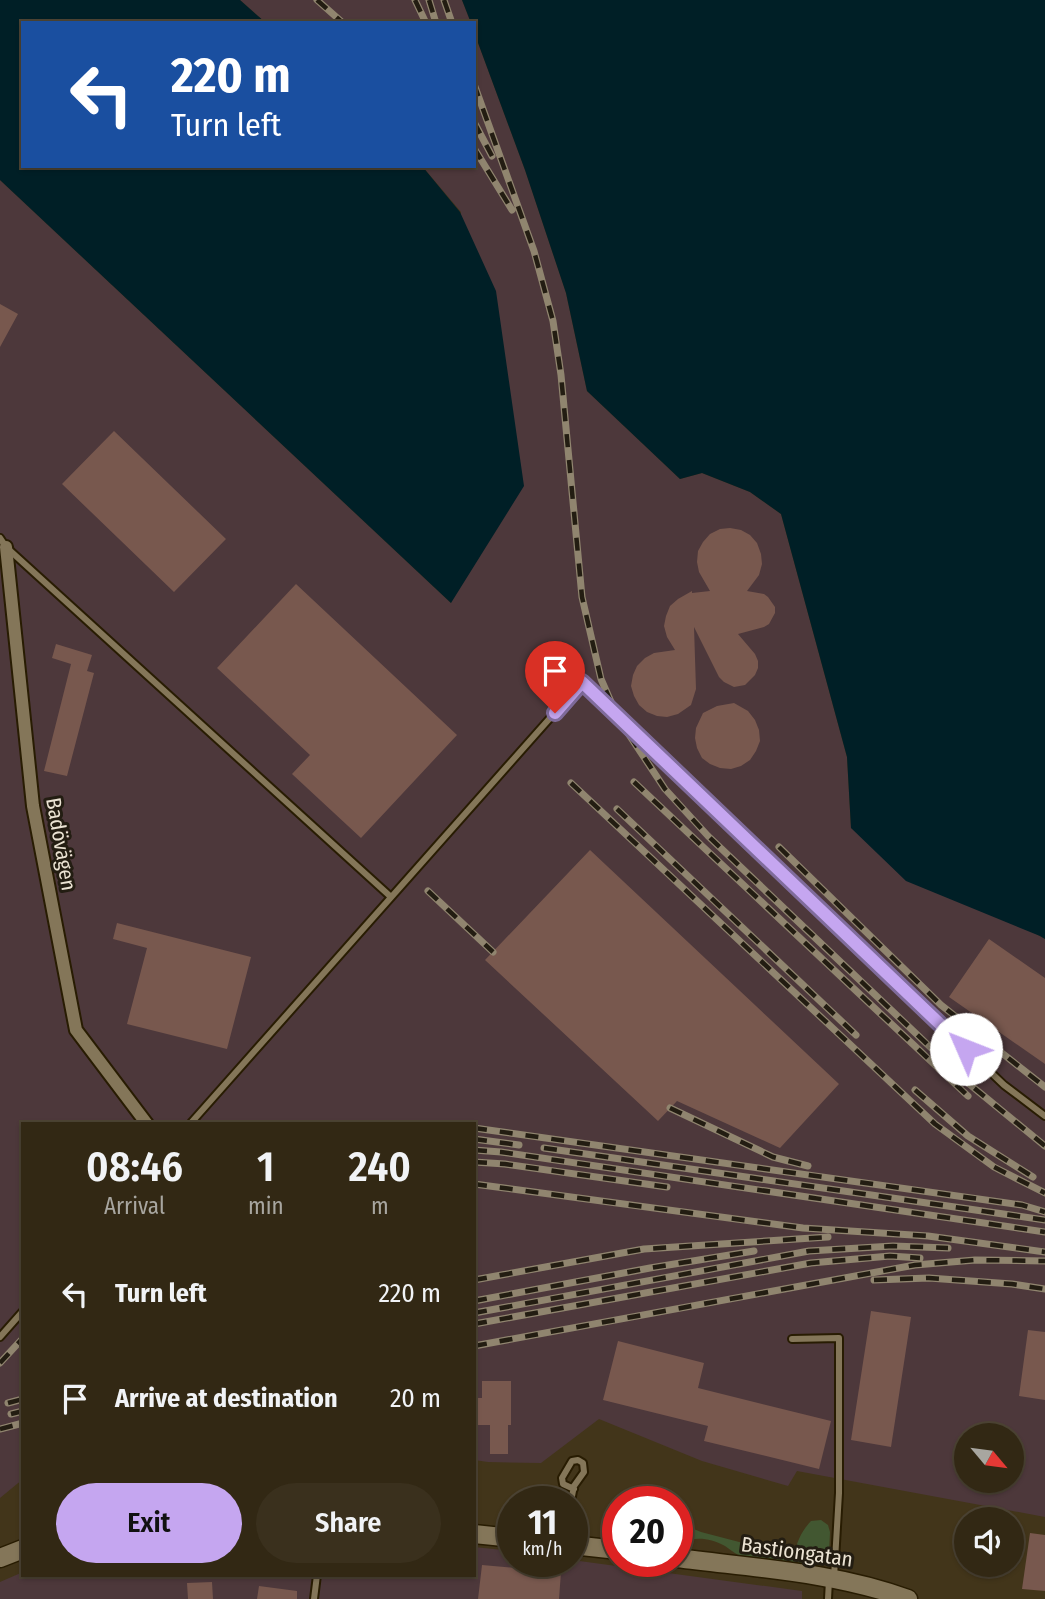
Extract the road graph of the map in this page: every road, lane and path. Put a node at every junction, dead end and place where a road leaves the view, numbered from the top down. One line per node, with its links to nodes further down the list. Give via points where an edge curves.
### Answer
1 (3, 543): 2 (lane); 4 (street, Badövägen, via 33,806 76,1030)
2 (391, 898): 3 (lane, via 582,682 1004,1085); 5 (lane)
3 (1045, 1116)
4 (145, 1122)
5 (192, 1122)
6 (21, 1313): 7 (lane)
7 (0, 1337)
8 (792, 1339): 16 (lane, via 839,1338 839,1493)
9 (574, 1489): 9 (lane, via 583,1472 578,1460 572,1461 562,1478 563,1484)
10 (476, 1534): 11 (main road)
11 (497, 1536)
12 (21, 1550): 13 (main road)
13 (0, 1558)
14 (693, 1560): 16 (main road, Bastiongatan)
15 (317, 1577): 17 (lane)
16 (831, 1579): 18 (lane); 19 (main road, Bastiongatan)
17 (314, 1599)
18 (828, 1599)
19 (908, 1599)

